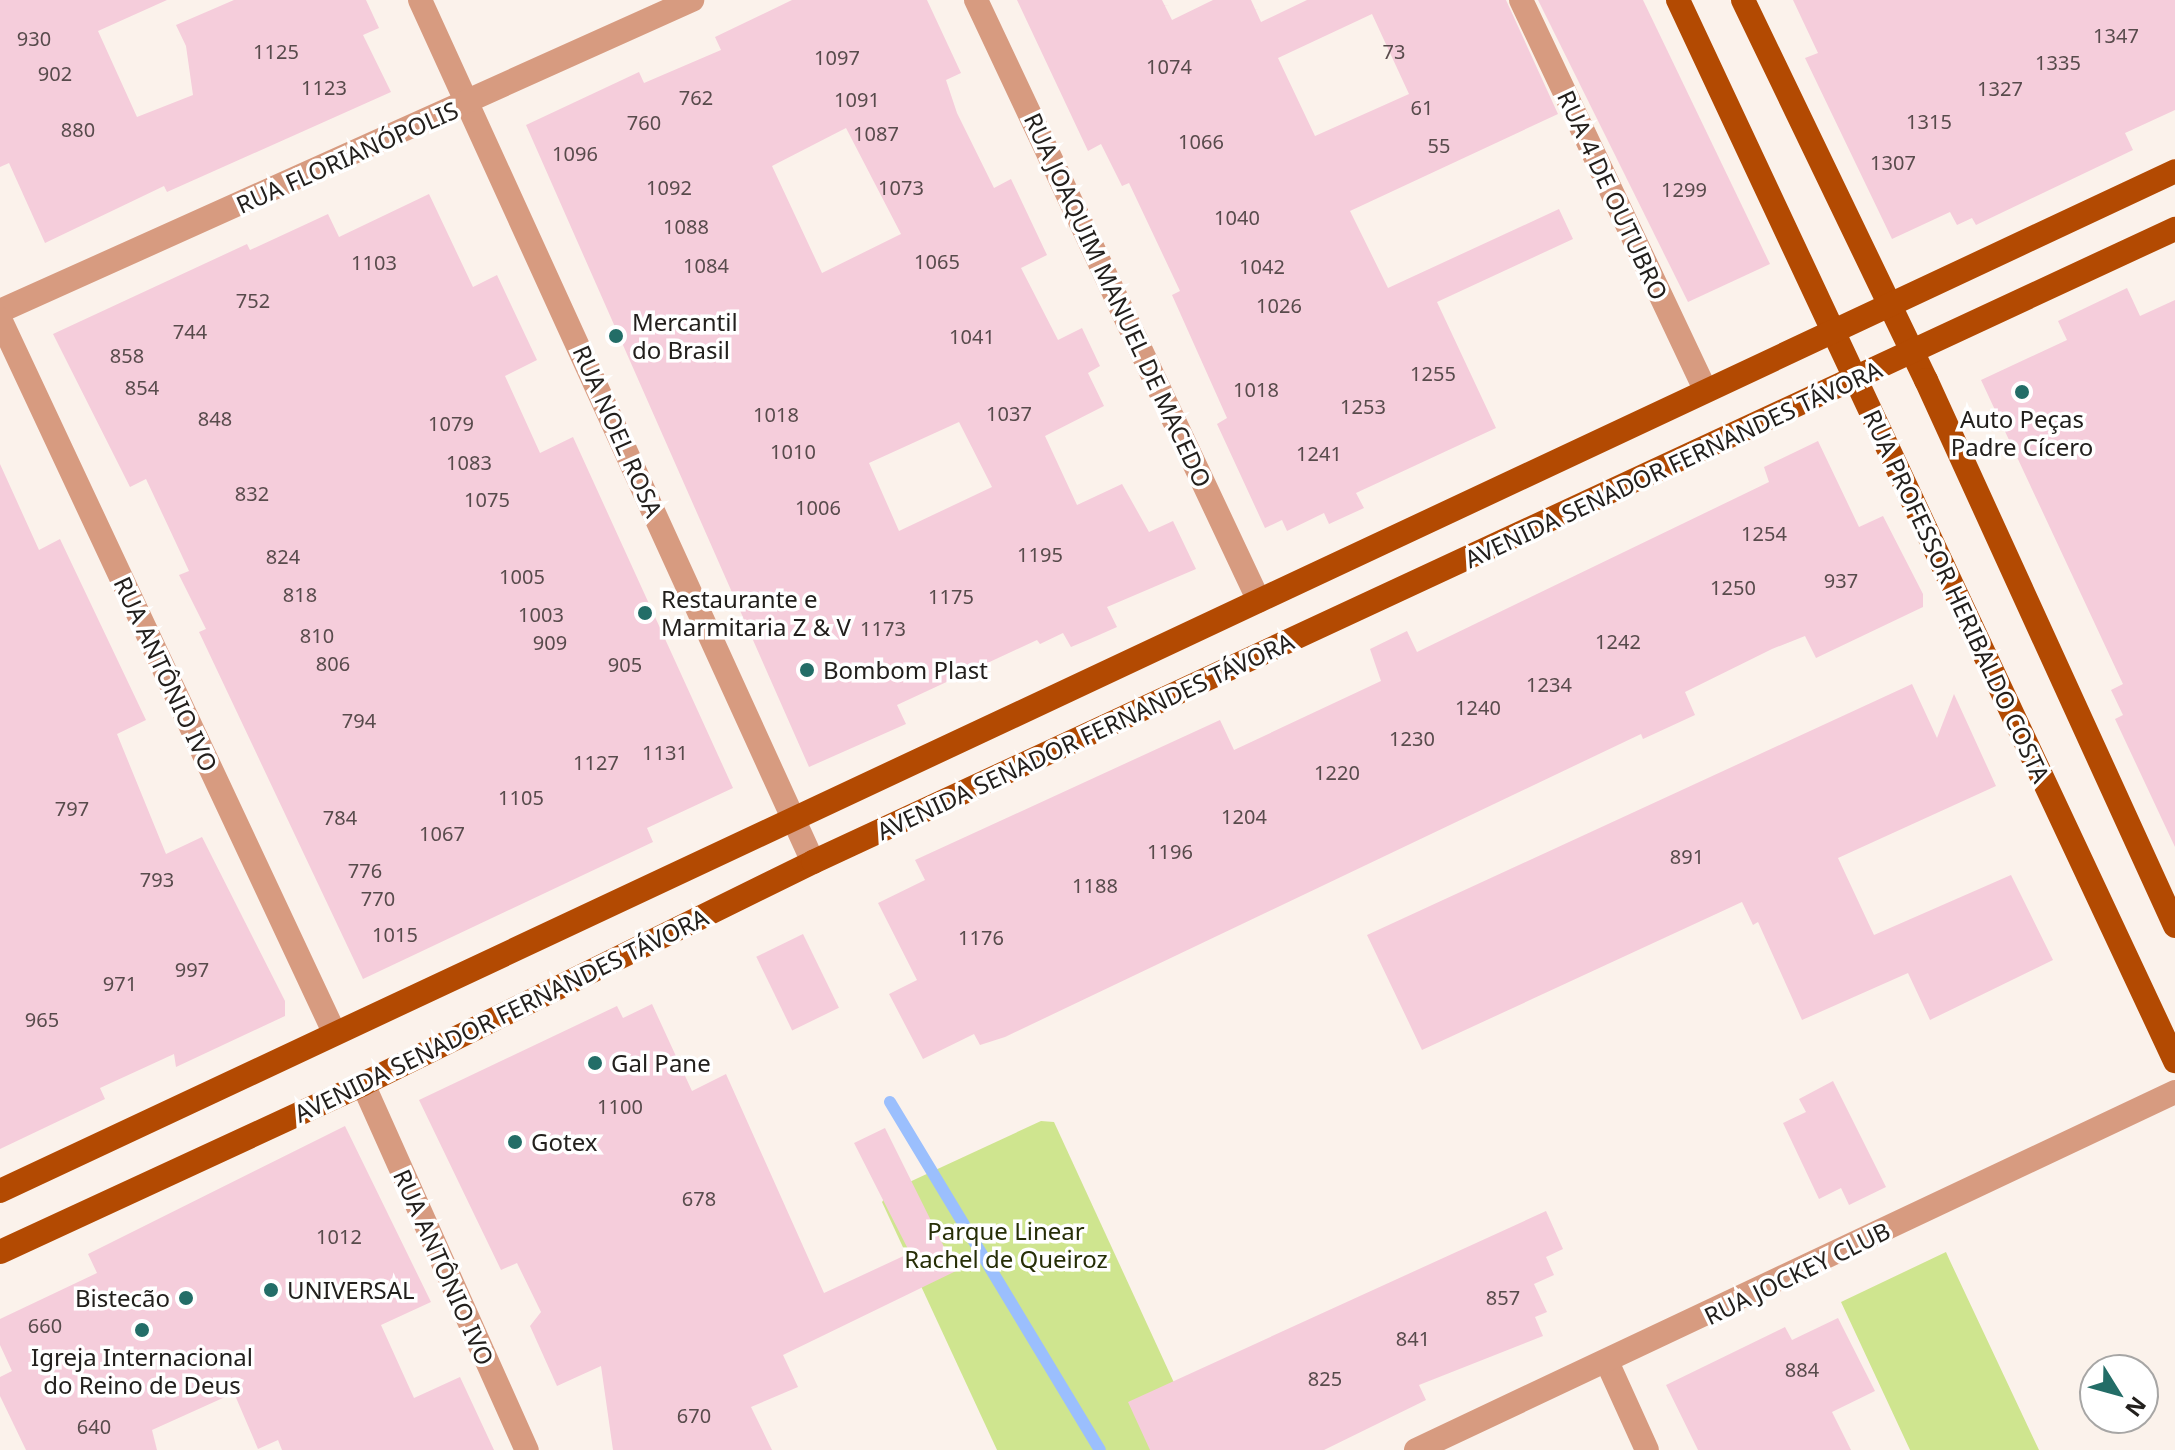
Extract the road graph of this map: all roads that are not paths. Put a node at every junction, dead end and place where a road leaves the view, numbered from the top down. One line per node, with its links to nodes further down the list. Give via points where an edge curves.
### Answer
1 (420, 0): 7 (street, RUA NOEL ROSA)
2 (692, 0): 7 (street, RUA FLORIANÓPOLIS)
3 (976, 0): 17 (street, RUA JOAQUIM MANUEL DE MACEDO)
4 (1521, 0): 16 (street, RUA 4 DE OUTUBRO)
5 (1678, 0): 13 (main road, RUA PROFESSOR HERIBALDO COSTA)
6 (1743, 0): 10 (main road)
7 (469, 103): 11 (street, RUA FLORIANÓPOLIS); 18 (street, RUA NOEL ROSA)
8 (2175, 171): 10 (main road, AVENIDA SENADOR FERNANDES TÁVORA)
9 (2175, 229): 14 (main road, AVENIDA SENADOR FERNANDES TÁVORA)
10 (1886, 307): 13 (main road, AVENIDA SENADOR FERNANDES TÁVORA); 14 (main road)
11 (0, 311)
12 (0, 319): 21 (street, RUA ANTÔNIO IVO)
13 (1832, 332): 15 (main road, RUA PROFESSOR HERIBALDO COSTA); 16 (main road, AVENIDA SENADOR FERNANDES TÁVORA)
14 (1913, 353): 15 (main road, AVENIDA SENADOR FERNANDES TÁVORA); 20 (main road)
15 (1856, 380): 19 (main road, AVENIDA SENADOR FERNANDES TÁVORA); 22 (main road, RUA PROFESSOR HERIBALDO COSTA)
16 (1705, 389): 17 (main road, AVENIDA SENADOR FERNANDES TÁVORA)
17 (1259, 601): 18 (main road, AVENIDA SENADOR FERNANDES TÁVORA)
18 (793, 818): 19 (street, RUA NOEL ROSA); 21 (main road, AVENIDA SENADOR FERNANDES TÁVORA)
19 (813, 862): 23 (main road, AVENIDA SENADOR FERNANDES TÁVORA)
20 (2175, 926)
21 (333, 1030): 25 (main road, AVENIDA SENADOR FERNANDES TÁVORA)
22 (2175, 1061)
23 (363, 1084): 26 (main road, AVENIDA SENADOR FERNANDES TÁVORA); 28 (street, RUA ANTÔNIO IVO)
24 (2175, 1092): 27 (street, RUA JOCKEY CLUB)
25 (0, 1191)
26 (0, 1252)
27 (1608, 1364): 29 (street, RUA JOCKEY CLUB); 30 (street)
28 (527, 1450)
29 (1416, 1450)
30 (1647, 1450)

